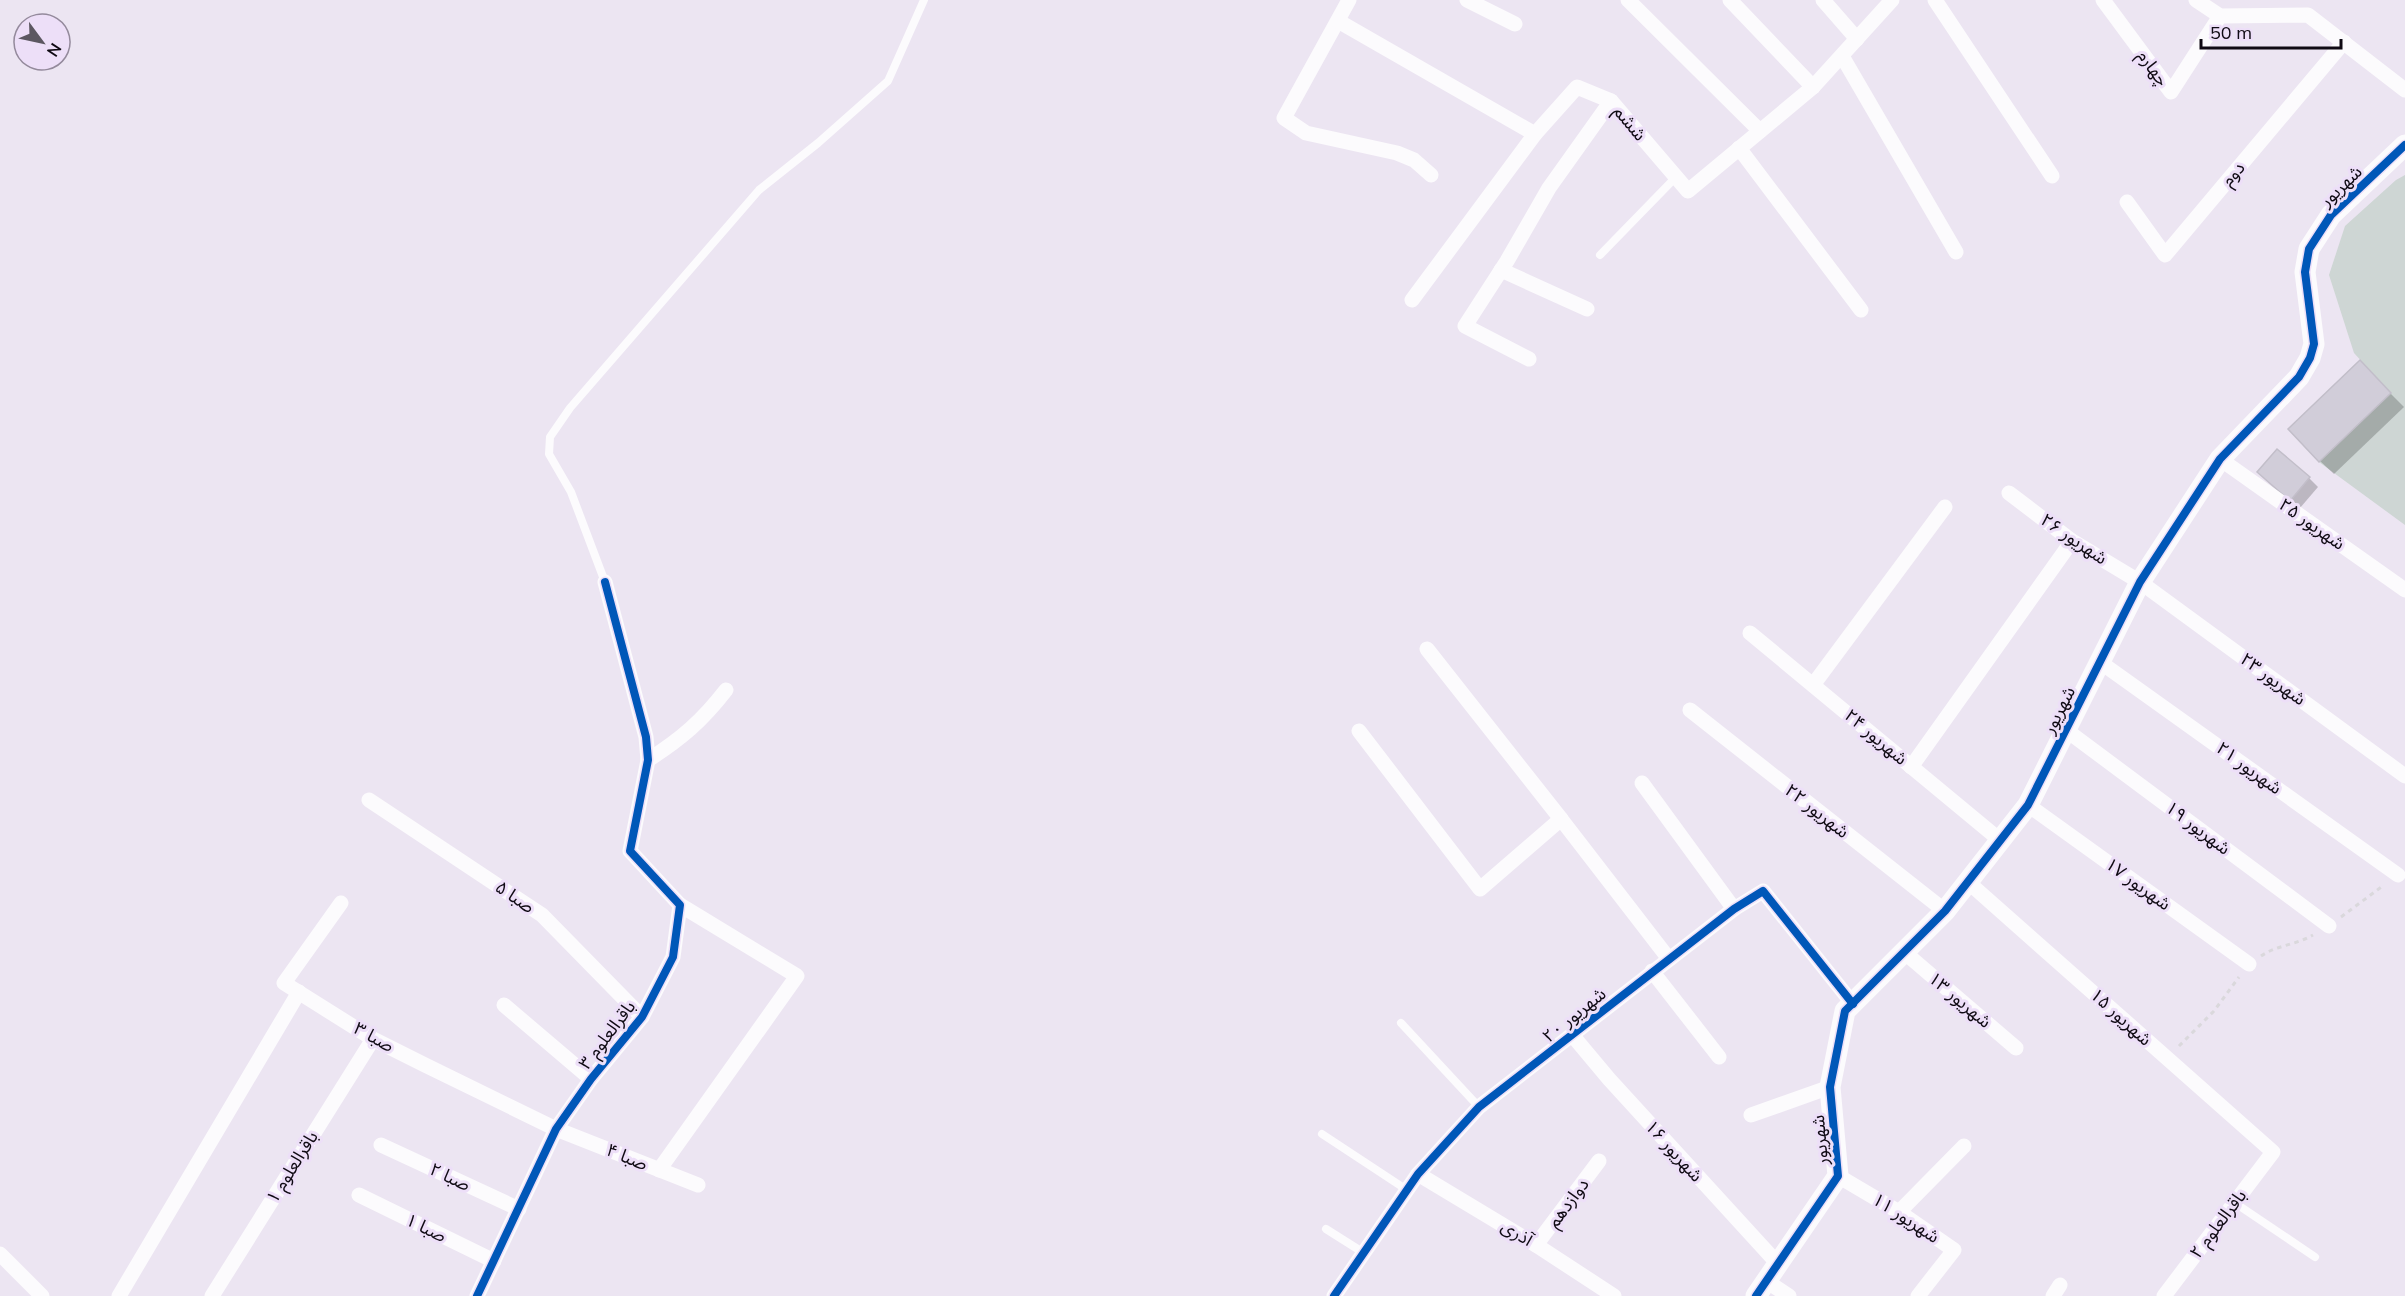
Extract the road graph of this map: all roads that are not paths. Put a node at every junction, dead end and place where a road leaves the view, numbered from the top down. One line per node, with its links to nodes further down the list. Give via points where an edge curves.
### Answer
1 (924, 0): 41 (lane, via 888,81 759,190 570,408 550,437 549,453 571,492)
2 (1349, 0): 14 (street)
3 (1467, 0): 15 (street)
4 (1628, 0): 22 (street)
5 (1730, 0): 19 (street)
6 (1823, 0): 16 (street)
7 (1892, 0): 16 (street)
8 (1935, 0): 27 (street)
9 (2103, 0): 13 (street, چهارم, via 2171,92)
10 (2196, 0): 13 (street)
11 (2298, 0): 12 (street)
12 (2307, 15): 13 (street); 17 (street)
13 (2220, 16)
14 (1338, 21): 23 (street); 26 (street, via 1284,118 1306,133 1397,153 1414,160)
15 (1515, 24)
16 (1857, 39): 18 (street)
17 (2344, 42): 20 (street); 29 (street, دوم, via 2165,255)
18 (1842, 56): 19 (street); 30 (street)
19 (1813, 87): 22 (street)
20 (2405, 90)
21 (1611, 101): 23 (street, via 1577,87); 28 (street, ششم); 32 (street, ششم, via 1549,188)
22 (1760, 131): 25 (street)
23 (1535, 134): 33 (street)
24 (2405, 145): 37 (street, شهریور, via 2321,228 2309,249 2305,272 2314,344 2310,358 2299,377)
25 (1739, 148): 28 (street, via 1688,191); 35 (street)
26 (1431, 175)
27 (2052, 176)
28 (1676, 177): 31 (lane)
29 (2127, 202)
30 (1956, 252)
31 (1600, 255)
32 (1501, 270): 34 (street); 36 (street, ششم, via 1465,326)
33 (1413, 300)
34 (1587, 309)
35 (1861, 310)
36 (1529, 359)
37 (2220, 459): 42 (street, شهریور); 43 (street, شهریور ۲۵)
38 (2009, 493): 40 (street, شهریور ۲۶)
39 (1945, 507): 47 (street)
40 (2072, 541): 42 (street, شهریور ۲۶); 53 (street)
41 (605, 582): 52 (street, via 646,737)
42 (2140, 582): 46 (street, شهریور); 54 (street, شهریور ۲۳)
43 (2405, 590)
44 (1750, 633): 47 (street, شهریور ۲۴)
45 (1427, 649): 58 (street)
46 (2100, 662): 50 (street, شهریور); 60 (street, شهریور ۲۱)
47 (1813, 685): 53 (street, شهریور ۲۴)
48 (726, 690): 52 (street, via 706,716 679,740)
49 (1690, 710): 65 (street, شهریور ۲۲)
50 (2066, 730): 57 (street, شهریور); 66 (street, شهریور ۱۹)
51 (1359, 731): 58 (street, via 1480,889)
52 (648, 759): 63 (street, via 630,851)
53 (1911, 767): 59 (street, شهریور ۲۴)
54 (2405, 776)
55 (1642, 783): 64 (street)
56 (369, 800): 74 (street, صبا ۵, via 542,915)
57 (2028, 805): 59 (street, شهریور); 69 (street, شهریور ۱۷)
58 (1561, 819): 68 (street)
59 (2001, 841): 61 (street, شهریور)
60 (2398, 875)
61 (1968, 882): 65 (street, شهریور); 88 (street, شهریور ۱۵)
62 (341, 903): 71 (street, via 284,982)
63 (680, 905): 74 (street, باقرالعلوم ۳, via 673,957); 90 (street, via 797,976)
64 (1734, 909): 68 (street, شهریور ۲۰); 72 (street, شهریور ۲۰, via 1763,891)
65 (1945, 911): 67 (street, شهریور)
66 (2329, 926)
67 (1904, 952): 72 (street, شهریور); 78 (street, شهریور ۱۳)
68 (1670, 959): 70 (street, شهریور ۲۰)
69 (2249, 964)
70 (1652, 971): 76 (street, شهریور ۲۰); 79 (street)
71 (299, 992): 77 (street, صبا ۳); 107 (street)
72 (1853, 1004): 81 (street, شهریور, via 1845,1011)
73 (504, 1005): 80 (street)
74 (642, 1017): 80 (street, باقرالعلوم ۳)
75 (1401, 1023): 82 (lane)
76 (1573, 1036): 82 (street, شهریور ۲۰); 105 (street, شهریور ۱۶)
77 (373, 1039): 84 (street, صبا ۳); 108 (street, باقرالعلوم ۱)
78 (2016, 1047)
79 (1719, 1058)
80 (591, 1079): 84 (street, باقرالعلوم ۳)
81 (1830, 1087): 83 (street); 92 (street, شهریور)
82 (1479, 1107): 91 (street, شهریور ۲۰)
83 (1751, 1115)
84 (556, 1129): 90 (street, صبا ۴); 97 (street, باقرالعلوم ۳)
85 (1322, 1134): 94 (lane)
86 (381, 1145): 97 (street, صبا ۲)
87 (1964, 1146): 98 (street)
88 (2273, 1152): 96 (street, باقرالعلوم ۲)
89 (1599, 1161): 100 (street, دوازدهم)
90 (659, 1170): 93 (street, صبا ۴)
91 (1418, 1174): 94 (street, شهریور ۲۰); 100 (street, آذری)
92 (1838, 1176): 98 (street, شهریور ۱۱); 105 (street, شهریور)
93 (698, 1185)
94 (1407, 1190): 101 (street, شهریور ۲۰)
95 (359, 1195): 104 (street, صبا ۱)
96 (2235, 1203): 102 (lane); 114 (street, باقرالعلوم ۲)
97 (519, 1209): 104 (street, باقرالعلوم ۳)
98 (1899, 1212): 113 (street, شهریور ۱۱, via 1954,1250)
99 (1326, 1229): 101 (lane)
100 (1536, 1245): 111 (street, آذری)
101 (1364, 1253): 110 (street, شهریور ۲۰)
102 (2315, 1257)
103 (2, 1261): 106 (street)
104 (494, 1261): 109 (street, باقرالعلوم ۳)
105 (1767, 1280): 112 (street, شهریور ۱۶)
106 (42, 1296)
107 (119, 1296)
108 (212, 1296)
109 (477, 1296)
110 (1334, 1296)
111 (1614, 1296)
112 (1789, 1296)
113 (1918, 1296)
114 (2164, 1296)

